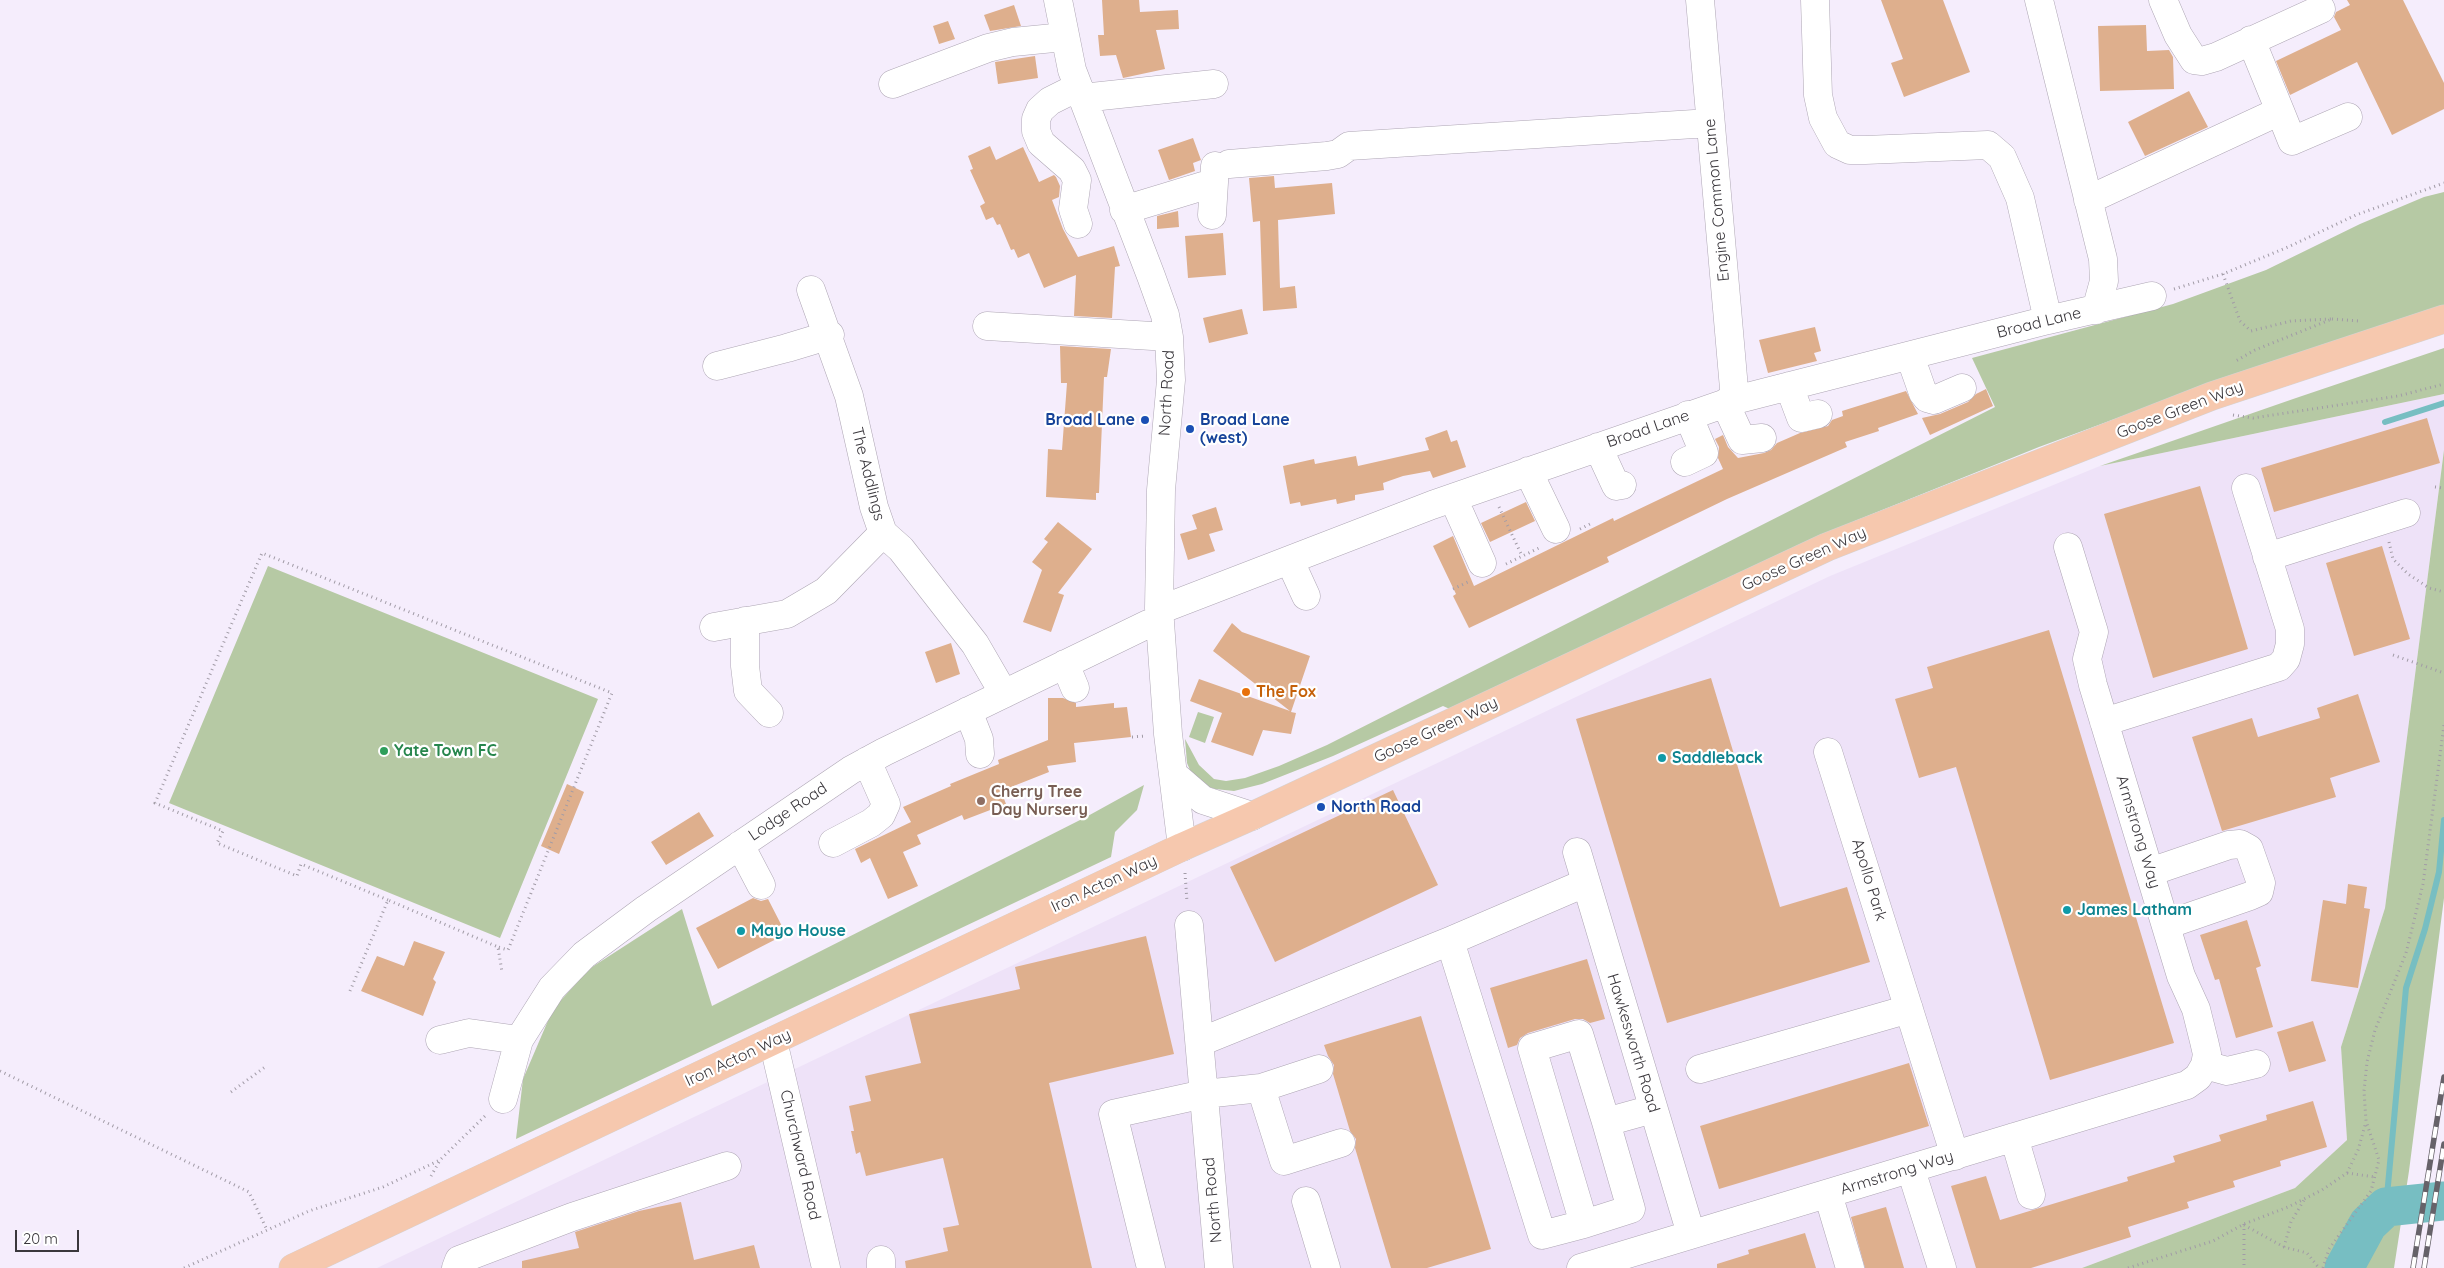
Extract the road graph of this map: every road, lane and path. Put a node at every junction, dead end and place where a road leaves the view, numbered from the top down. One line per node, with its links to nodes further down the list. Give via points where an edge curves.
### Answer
1 (1058, 0): 7 (street, North Road)
2 (1700, 0): 14 (street, Engine Common Lane)
3 (1815, 0): 26 (street, via 1818,95 1823,118 1837,144 1850,150 1988,145 2007,166 2020,198)
4 (2039, 0): 17 (street)
5 (2163, 0): 8 (street, via 2178,35 2194,60 2216,57)
6 (2321, 9): 8 (street)
7 (1064, 37): 9 (street, via 988,48); 11 (street, North Road)
8 (2251, 40): 12 (street)
9 (893, 84)
10 (1214, 84): 11 (street)
11 (1080, 92): 18 (street, North Road); 20 (street, via 1050,101 1036,119 1041,143 1072,170 1077,180 1073,208)
12 (2280, 111): 13 (street, via 2292,141); 17 (street)
13 (2348, 117)
14 (1710, 122): 15 (street, via 1349,146 1338,154); 37 (street, Engine Common Lane)
15 (1219, 171): 18 (street); 19 (street)
16 (2444, 183): 21 (path, via 2356,215)
17 (2088, 200): 24 (street, via 2103,259 2104,281)
18 (1124, 210): 29 (street, North Road, via 1165,315)
19 (1212, 215)
20 (1078, 224)
21 (2223, 274): 23 (path); 31 (path, via 2240,321 2251,331 2291,321 2332,319)
22 (812, 290): 28 (street, The Addlings)
23 (2152, 296): 24 (street, Broad Lane)
24 (2096, 310): 26 (street, Broad Lane)
25 (2444, 319): 36 (main road, Goose Green Way)
26 (2048, 320): 30 (street, Broad Lane)
27 (987, 326): 29 (street)
28 (830, 335): 32 (street); 52 (street, The Addlings, via 849,396)
29 (1169, 337): 63 (street, North Road, via 1171,380 1161,490)
30 (1910, 356): 34 (street, Broad Lane); 35 (street, via 1927,398 1934,400)
31 (2230, 363)
32 (717, 366)
33 (2444, 384): 36 (path, via 2398,396 2253,418 2221,413)
34 (1789, 386): 37 (street, Broad Lane); 38 (street, via 1801,418)
35 (1962, 388)
36 (2212, 396): 77 (main road, Goose Green Way, via 1827,547)
37 (1730, 402): 39 (street, Broad Lane); 40 (street, Engine Common Lane, via 1742,440)
38 (1818, 414)
39 (1688, 415): 41 (street, Broad Lane); 42 (street, via 1704,453)
40 (1762, 438)
41 (1598, 447): 43 (street, Broad Lane); 45 (street, via 1616,486)
42 (1685, 462)
43 (1528, 471): 44 (street, Broad Lane); 53 (street)
44 (1489, 485): 49 (street, Broad Lane); 56 (path)
45 (1622, 485)
46 (2434, 487): 48 (path)
47 (2246, 488): 57 (street)
48 (2444, 488)
49 (1453, 498): 58 (street, Broad Lane); 59 (street)
50 (2406, 513): 57 (street)
51 (1592, 523): 53 (path)
52 (883, 533): 64 (street, via 826,591 787,614); 68 (street, The Addlings, via 901,549 975,644)
53 (1559, 535): 56 (path)
54 (2389, 538): 61 (path, via 2393,560 2429,588)
55 (2068, 547): 71 (street, Armstrong Way, via 2094,632 2087,659)
56 (1522, 556): 59 (path)
57 (2267, 557): 71 (street, via 2290,630 2286,659 2279,667)
58 (1290, 560): 62 (street); 63 (street, Broad Lane, via 1170,606)
59 (1486, 569): 60 (path)
60 (1453, 589)
61 (2444, 592)
62 (1306, 596)
63 (1159, 615): 68 (street, Lodge Road, via 1070,676); 76 (street, North Road)
64 (745, 621): 65 (street); 70 (street, via 748,691)
65 (714, 627)
66 (2393, 655): 67 (path)
67 (2444, 673)
68 (1004, 694): 69 (street, Lodge Road)
69 (968, 711): 74 (street, via 979,739); 75 (street, Lodge Road)
70 (769, 713)
71 (2104, 722): 82 (street, Armstrong Way)
72 (2444, 725): 108 (path, via 2423,884 2406,952 2375,1030 2367,1062 2364,1091)
73 (1828, 752): 92 (street, Apollo Park)
74 (980, 754)
75 (867, 761): 78 (street, via 886,804 881,815 871,823); 79 (street, Lodge Road)
76 (1173, 774): 77 (street, via 1203,800); 80 (street, North Road)
77 (1252, 816): 80 (main road, Goose Green Way)
78 (833, 843)
79 (740, 845): 84 (street); 94 (street, Lodge Road, via 584,955 552,988)
80 (1182, 846): 86 (path); 95 (main road, Iron Acton Way)
81 (1576, 852): 83 (street, Hawkesworth Road)
82 (2150, 872): 87 (street, Armstrong Way); 87 (street, via 2240,844 2249,849 2261,883 2259,892 2250,896)
83 (1585, 883): 88 (street); 107 (street, Hawkesworth Road)
84 (761, 885)
85 (388, 900): 89 (path); 89 (path, via 301,864 297,876 217,843 223,831 155,803 262,553 612,693 508,950); 91 (path)
86 (1189, 925): 96 (street, North Road)
87 (2166, 925): 98 (street, Armstrong Way, via 2181,976 2196,1009 2207,1054)
88 (1450, 941): 96 (street); 121 (street, via 1542,1235)
89 (498, 947): 90 (path)
90 (502, 972)
91 (350, 991)
92 (1909, 1009): 101 (street); 112 (street, Apollo Park)
93 (440, 1040): 94 (street, via 469,1033)
94 (520, 1040): 106 (street, Lodge Road)
95 (773, 1041): 127 (main road, Iron Acton Way); 129 (street, Churchward Road)
96 (1200, 1042): 105 (street, North Road)
97 (2256, 1064): 98 (street, via 2227,1072)
98 (2205, 1065): 110 (street, Armstrong Way, via 2198,1077 2187,1085)
99 (265, 1067): 104 (path)
100 (1319, 1069): 103 (street)
101 (1700, 1069)
102 (0, 1071): 123 (path, via 249,1192)
103 (1261, 1088): 105 (street); 111 (street, via 1284,1161)
104 (231, 1092)
105 (1204, 1094): 130 (street, via 1113,1114); 131 (street, North Road)
106 (502, 1099): 123 (path, via 440,1160 384,1187 309,1211)
107 (1653, 1109): 109 (street); 124 (street, Hawkesworth Road)
108 (2366, 1121): 115 (path); 116 (path, via 2379,1160)
109 (1606, 1122): 121 (street, via 1631,1208); 121 (street, via 1579,1034 1532,1048)
110 (2014, 1138): 112 (street, Armstrong Way); 118 (street)
111 (1341, 1143)
112 (1955, 1156): 114 (street, Armstrong Way)
113 (727, 1166): 128 (street, via 572,1217 459,1260)
114 (1911, 1170): 117 (street, Armstrong Way); 135 (street)
115 (2347, 1173): 116 (path); 119 (path)
116 (2375, 1177): 139 (path, via 2371,1191 2330,1249)
117 (1828, 1194): 124 (street, Armstrong Way); 134 (street)
118 (2031, 1195)
119 (2305, 1198): 122 (path); 125 (path, via 2291,1222)
120 (1306, 1201): 132 (street)
121 (1584, 1224)
122 (2244, 1224): 125 (path); 136 (path, via 2213,1241); 137 (path)
123 (267, 1230): 126 (path)
124 (1691, 1234): 133 (street, Armstrong Way)
125 (2284, 1247): 138 (path, via 2307,1253)
126 (184, 1268)
127 (294, 1268)
128 (456, 1268)
129 (826, 1268)
130 (1151, 1268)
131 (1219, 1268)
132 (1326, 1268)
133 (1581, 1268)
134 (1850, 1268)
135 (1942, 1268)
136 (2128, 1268)
137 (2244, 1268)
138 (2319, 1268)
139 (2323, 1268)

